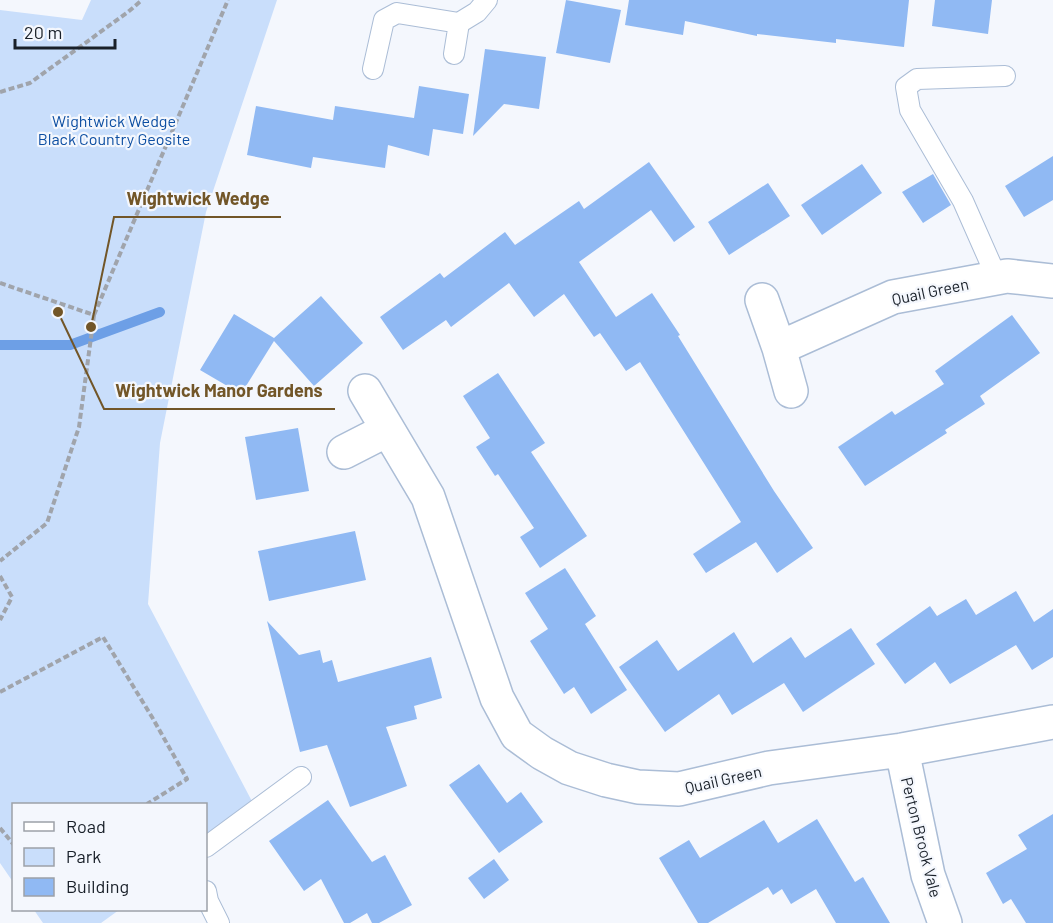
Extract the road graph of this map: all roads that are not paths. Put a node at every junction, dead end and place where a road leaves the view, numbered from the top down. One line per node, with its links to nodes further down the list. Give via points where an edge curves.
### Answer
1 (487, 0): 2 (lane)
2 (459, 23): 3 (lane); 4 (lane, via 397,13 384,20)
3 (454, 54)
4 (373, 69)
5 (1005, 76): 6 (lane, via 917,79 906,87 910,110 963,201)
6 (997, 278): 7 (street, Quail Green); 9 (street, Quail Green, via 892,297)
7 (1053, 281)
8 (762, 300): 9 (street)
9 (779, 348): 11 (street)
10 (365, 391): 12 (street, Quail Green)
11 (791, 391)
12 (387, 430): 13 (street); 15 (street, Quail Green, via 428,497 497,698 518,735 542,753 569,768 606,780 638,787 679,789 769,768)
13 (344, 452)
14 (1053, 722): 15 (street, Quail Green)
15 (902, 750): 20 (street, Perton Brook Vale, via 928,875)
16 (301, 777): 17 (lane)
17 (207, 846)
18 (207, 896): 19 (lane)
19 (219, 923)
20 (945, 923)

